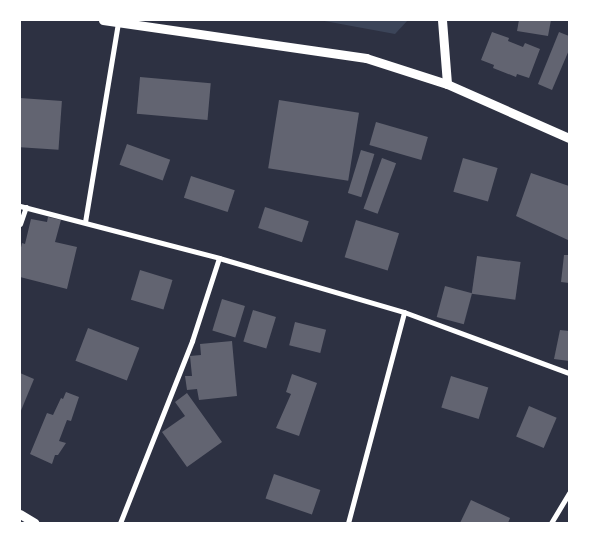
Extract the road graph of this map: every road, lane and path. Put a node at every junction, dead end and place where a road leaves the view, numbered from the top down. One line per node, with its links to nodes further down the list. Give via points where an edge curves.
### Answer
1 (103, 20): 3 (main road)
2 (442, 20): 4 (main road)
3 (118, 22): 4 (main road, via 366,58); 8 (street)
4 (447, 84): 5 (main road)
5 (569, 138)
6 (20, 206): 7 (street)
7 (26, 207): 8 (street); 9 (street)
8 (85, 222): 10 (street)
9 (20, 224)
10 (219, 258): 11 (street); 16 (street, via 192,341)
11 (404, 312): 12 (street); 17 (street)
12 (569, 373)
13 (569, 493): 18 (street)
14 (20, 514): 15 (main road)
15 (35, 523)
16 (120, 523)
17 (348, 523)
18 (551, 523)

